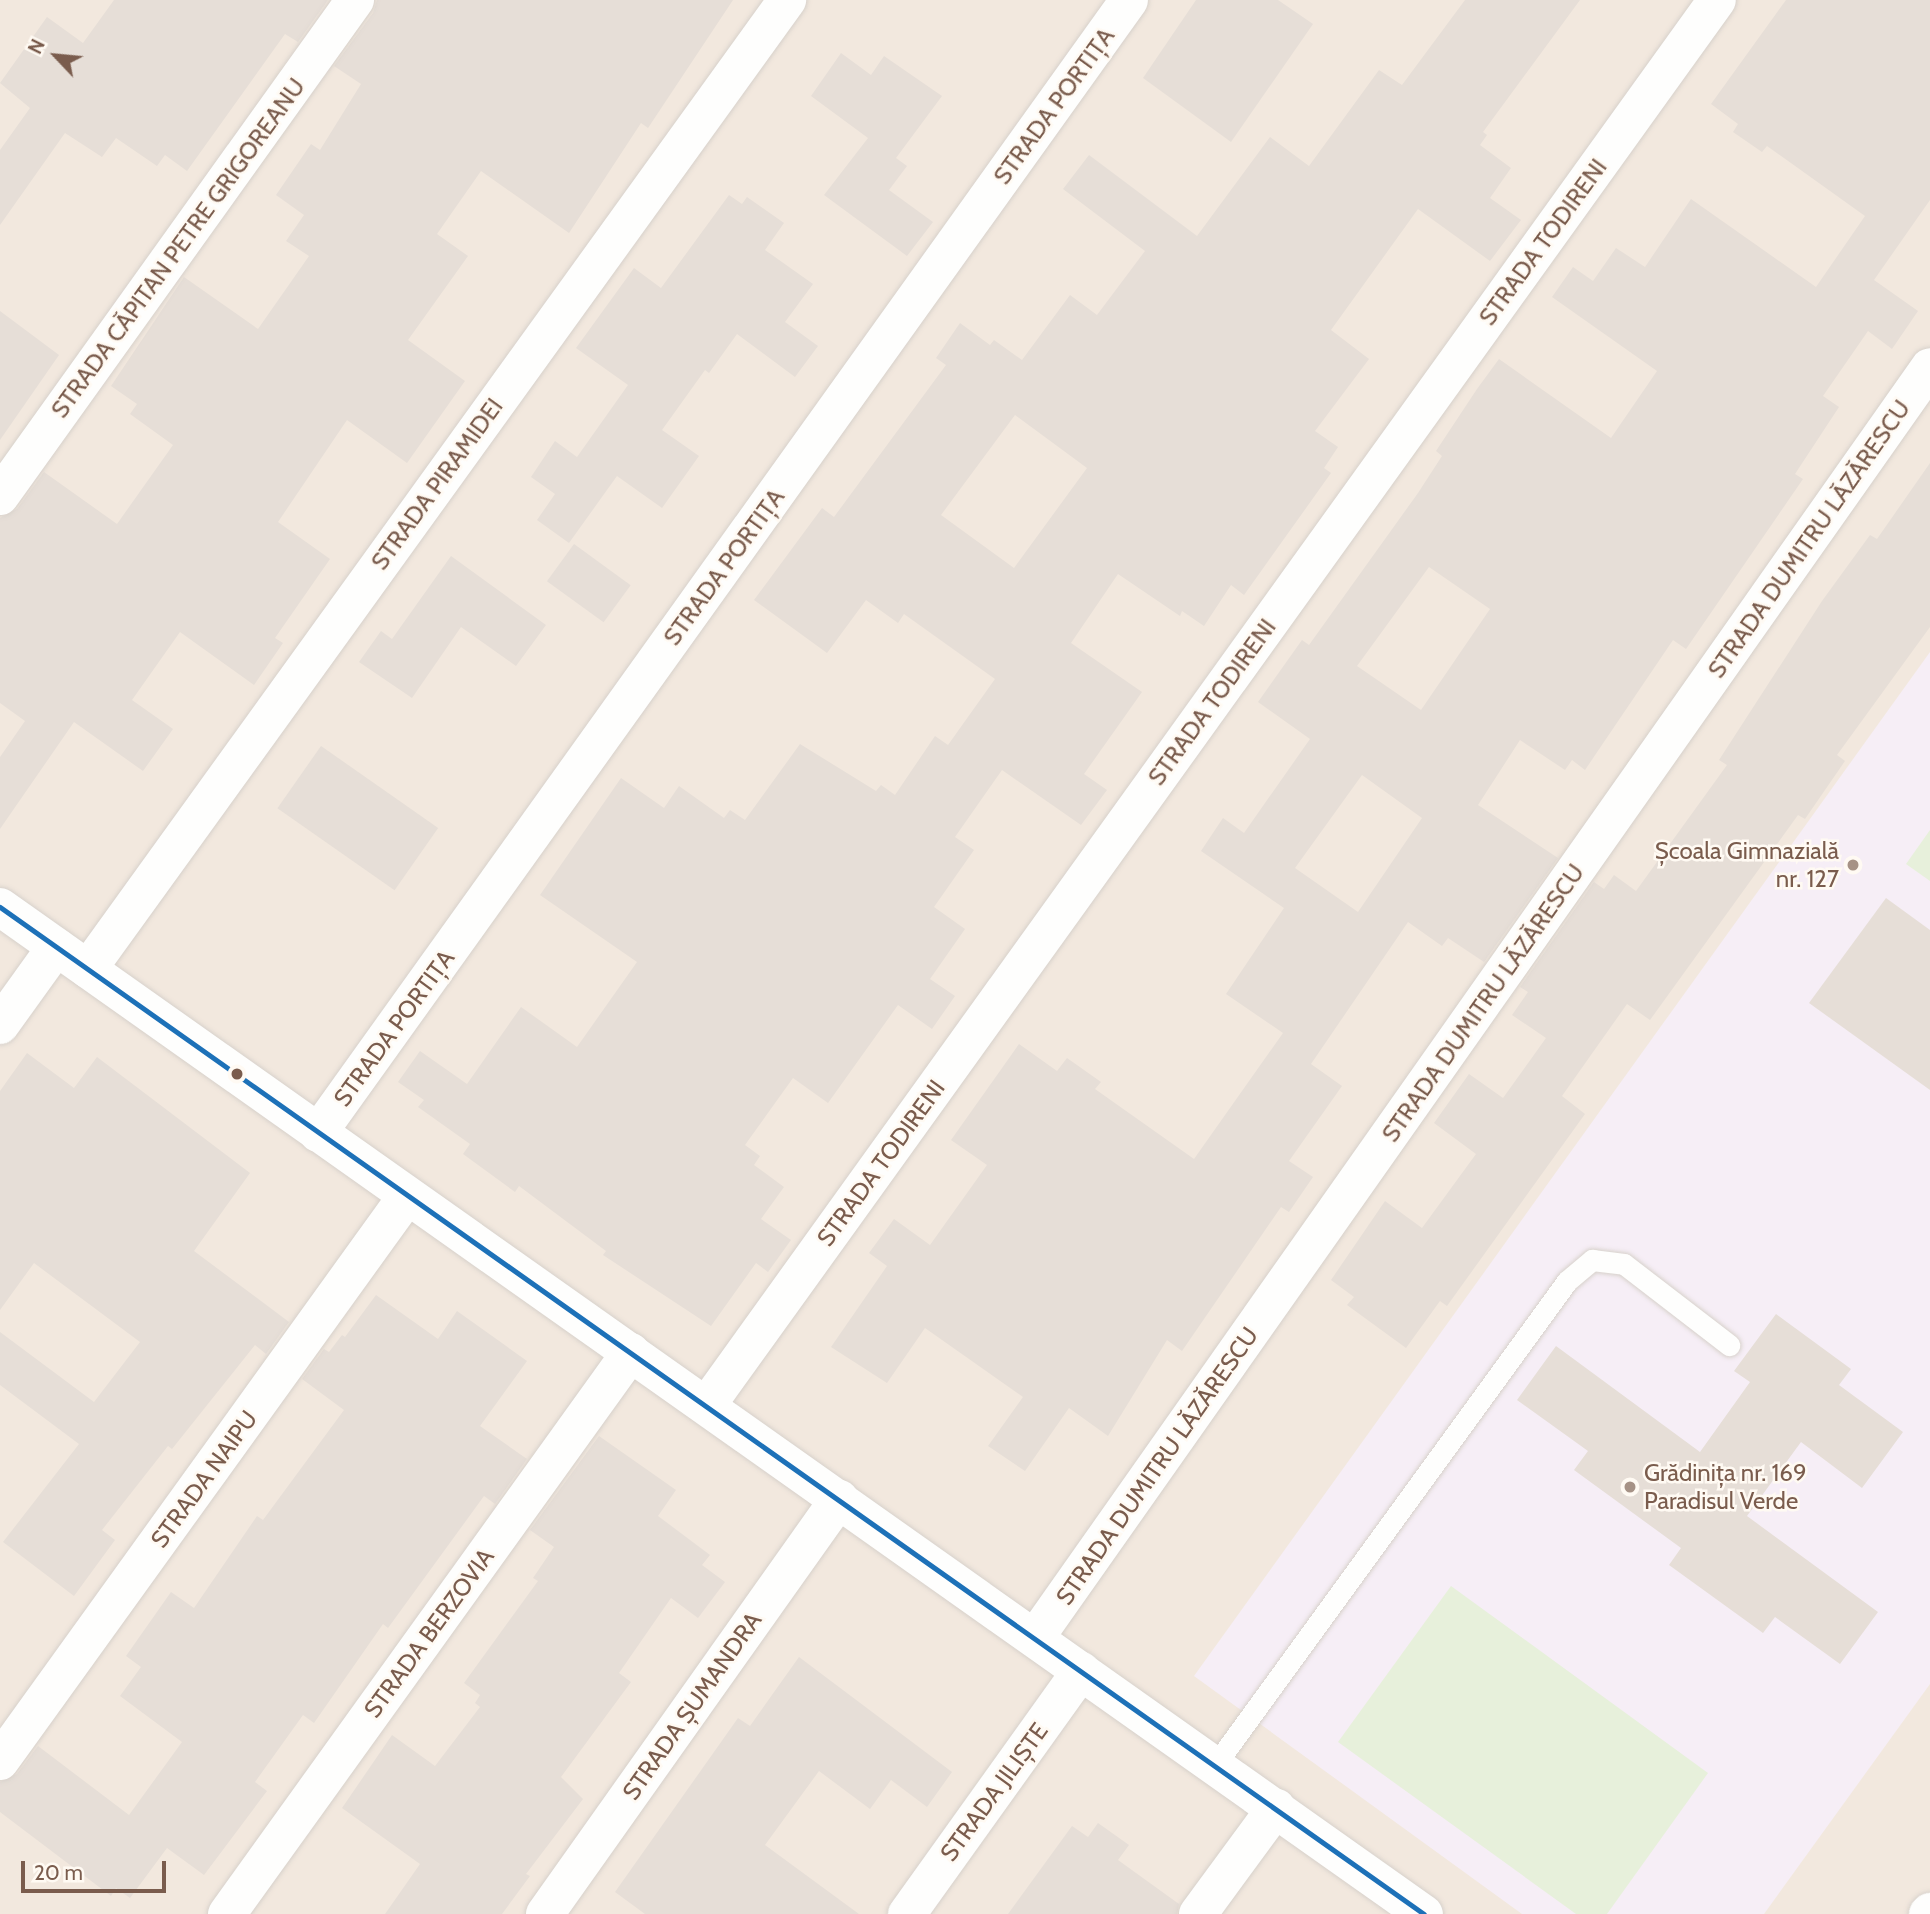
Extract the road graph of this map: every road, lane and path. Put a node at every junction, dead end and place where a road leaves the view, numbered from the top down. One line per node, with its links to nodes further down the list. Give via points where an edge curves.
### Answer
1 (355, 0): 6 (street, STRADA CĂPITAN PETRE GRIGOREANU)
2 (787, 0): 9 (street, STRADA PIRAMIDEI)
3 (1129, 0): 11 (street, STRADA PORTIȚA)
4 (1717, 0): 15 (street, STRADA TODIRENI)
5 (1930, 367): 17 (street, STRADA DUMITRU LĂZĂRESCU)
6 (0, 496)
7 (0, 907): 8 (street)
8 (56, 947): 9 (street); 10 (street)
9 (88, 969): 11 (street)
10 (0, 1025)
11 (318, 1133): 12 (street)
12 (407, 1196): 14 (street); 19 (street, STRADA NAIPU)
13 (1729, 1345): 20 (lane, via 1625,1264 1592,1260 1567,1281)
14 (631, 1352): 15 (street); 22 (street, STRADA BERZOVIA)
15 (707, 1405): 16 (street)
16 (839, 1499): 17 (street); 23 (street, STRADA ȘUMANDRA)
17 (1035, 1638): 18 (street)
18 (1082, 1671): 20 (street); 24 (street, STRADA JILIȘTE)
19 (0, 1761)
20 (1214, 1765): 21 (street)
21 (1276, 1808): 25 (street); 26 (street)
22 (227, 1914)
23 (545, 1914)
24 (906, 1914)
25 (1198, 1914)
26 (1424, 1914)

